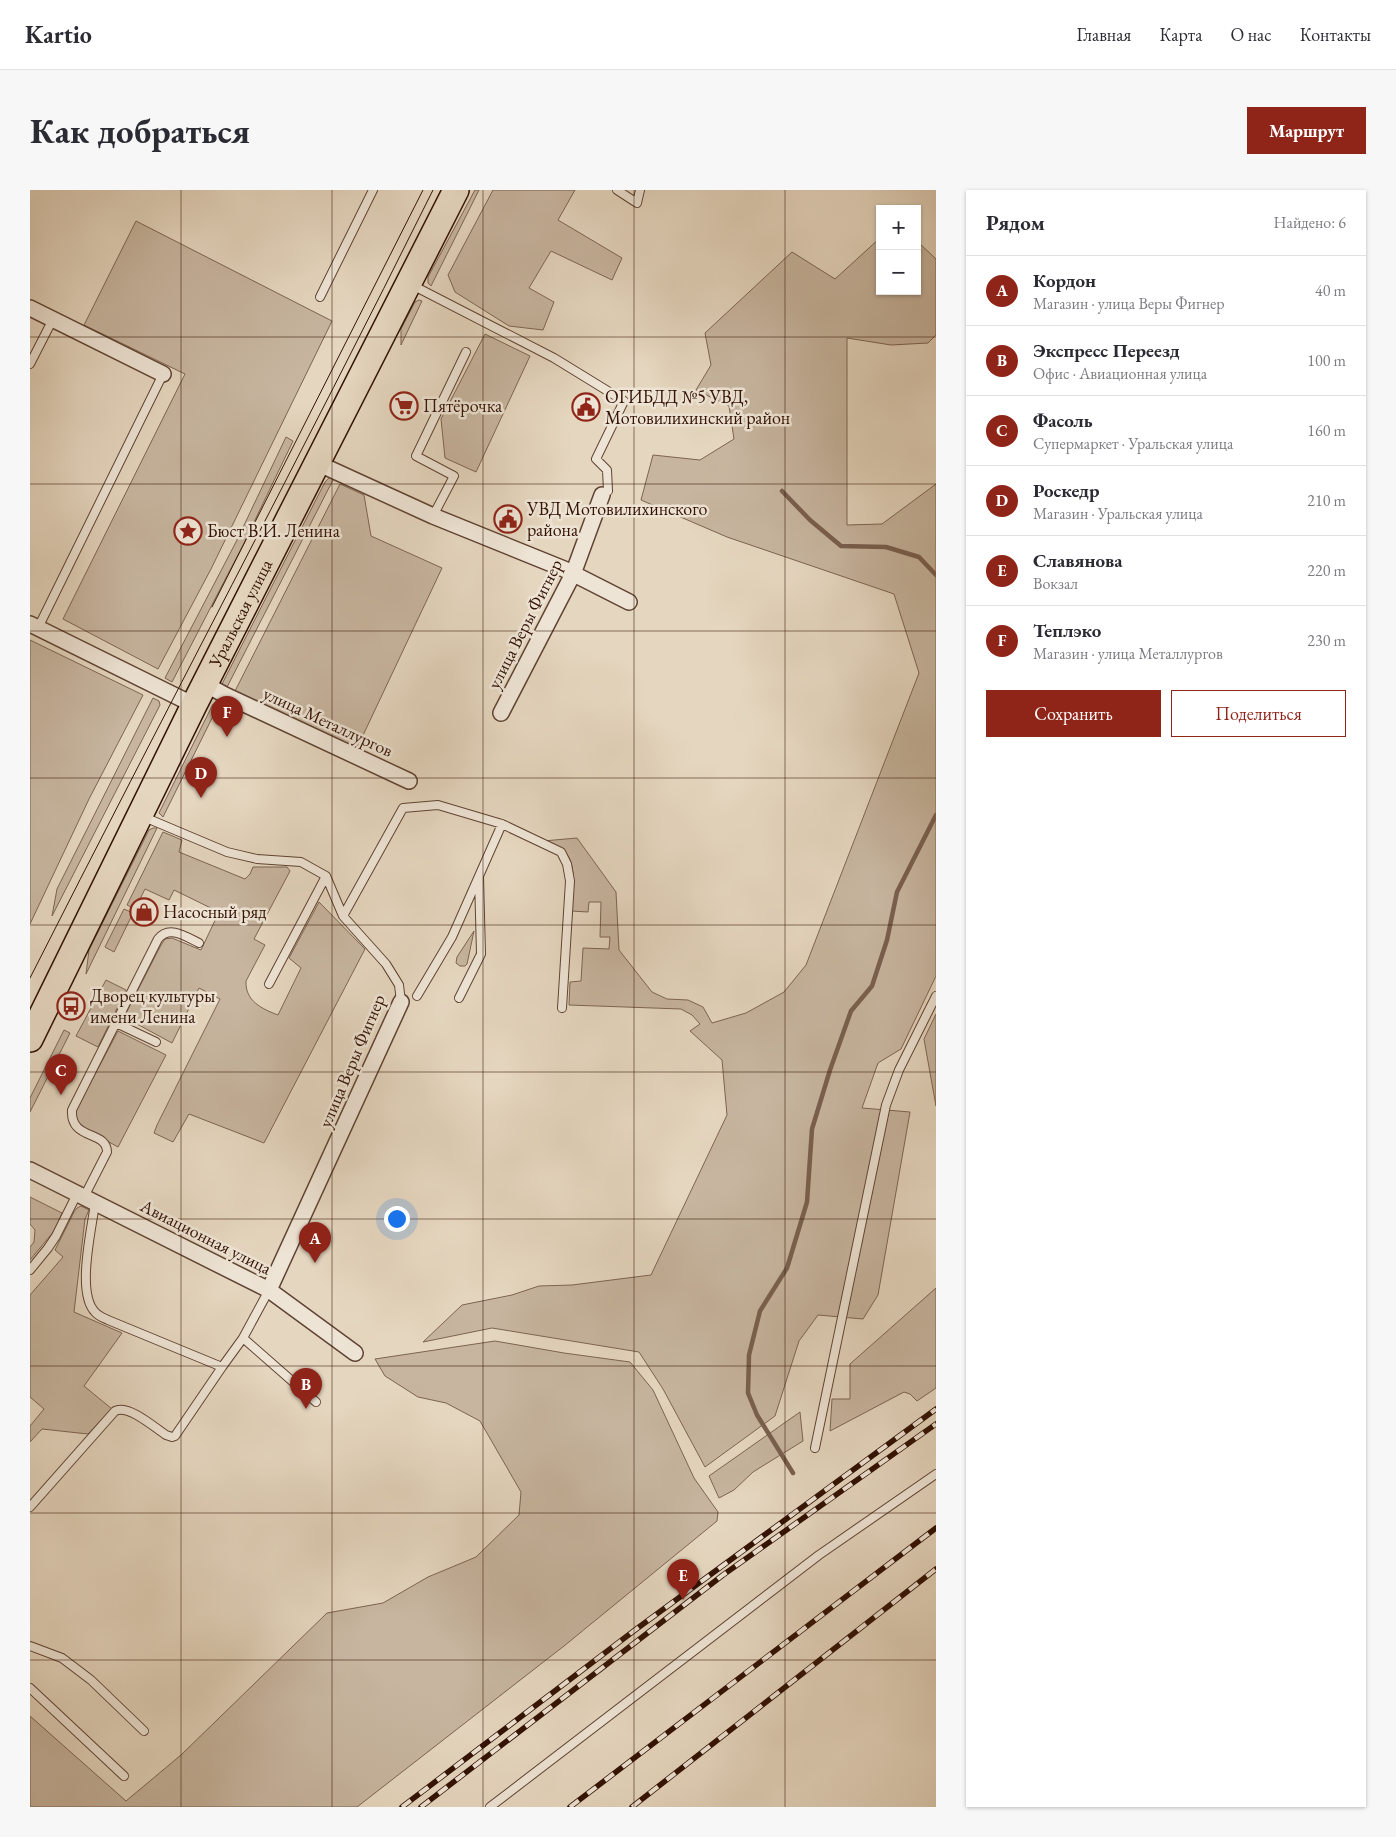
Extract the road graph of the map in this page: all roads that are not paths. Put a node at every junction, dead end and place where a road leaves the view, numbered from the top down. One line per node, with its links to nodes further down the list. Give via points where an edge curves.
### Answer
1 (373, 190): 6 (lane)
2 (456, 190): 5 (main road, Уральская улица)
3 (617, 190): 4 (lane, via 637,203)
4 (640, 190)
5 (408, 282): 12 (main road, Уральская улица); 13 (lane, via 554,358 624,400 596,459 607,470)
6 (320, 297)
7 (30, 308): 8 (street)
8 (53, 319): 10 (lane); 11 (street)
9 (466, 352): 14 (lane, via 416,456 454,476)
10 (30, 364)
11 (164, 374): 17 (lane)
12 (317, 463): 14 (street); 18 (main road, Уральская улица)
13 (605, 493): 15 (street, улица Веры Фигнер)
14 (433, 516): 15 (street)
15 (573, 574): 16 (street); 19 (street, улица Веры Фигнер)
16 (629, 602)
17 (34, 626): 18 (street, улица Металлургов)
18 (199, 695): 20 (street, улица Металлургов, via 225,695); 21 (main road, Уральская улица)
19 (501, 713)
20 (409, 780)
21 (140, 815): 24 (lane, via 226,852 301,862); 34 (main road, Уральская улица)
22 (502, 824): 23 (lane); 25 (lane, via 438,805 403,808); 32 (lane, via 561,852 567,864 570,881)
23 (479, 872): 28 (lane, via 452,937); 30 (lane, via 481,954)
24 (326, 876): 25 (lane, улица Веры Фигнер); 27 (lane)
25 (343, 916): 31 (lane, улица Веры Фигнер, via 386,964 400,985)
26 (199, 943): 33 (lane, via 177,933 162,934)
27 (269, 984)
28 (417, 996)
29 (936, 996): 44 (lane, via 899,1070 886,1105)
30 (459, 998)
31 (401, 1002): 39 (street, улица Веры Фигнер)
32 (562, 1008)
33 (116, 1023): 35 (lane); 37 (lane, via 72,1110 73,1124 103,1141 107,1148)
34 (30, 1039)
35 (156, 1042)
36 (30, 1170): 37 (street, Авиационная улица)
37 (85, 1198): 38 (lane); 39 (street, Авиационная улица); 42 (lane, via 86,1287 88,1300 95,1312)
38 (30, 1270)
39 (270, 1290): 40 (lane); 41 (street, Авиационная улица)
40 (243, 1338): 42 (lane); 43 (lane)
41 (355, 1353)
42 (222, 1366): 46 (lane, via 175,1436 166,1435 129,1411 115,1411)
43 (316, 1402)
44 (815, 1448)
45 (936, 1474): 51 (lane, via 811,1561)
46 (30, 1507)
47 (30, 1646): 49 (lane, via 62,1658 91,1680)
48 (30, 1688): 50 (lane)
49 (144, 1731)
50 (124, 1776)
51 (490, 1807)

